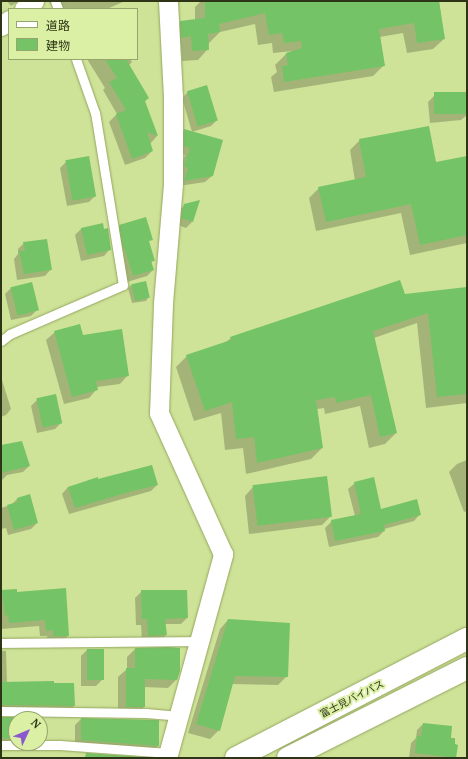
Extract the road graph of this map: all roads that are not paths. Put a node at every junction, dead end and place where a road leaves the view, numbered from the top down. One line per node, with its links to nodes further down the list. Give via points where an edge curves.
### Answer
1 (34, 1): 3 (street)
2 (168, 1): 7 (street, via 173,97 173,183 163,303 159,413 223,554)
3 (25, 8)
4 (76, 60): 5 (lane, via 95,112 123,285 10,334)
5 (1, 341)
6 (467, 639): 14 (highway, 富士見バイパス)
7 (199, 641): 8 (lane); 11 (street)
8 (1, 644)
9 (467, 668): 15 (highway)
10 (1, 711): 11 (lane, via 146,713)
11 (179, 716): 13 (street)
12 (1, 744): 13 (lane)
13 (168, 755)
14 (236, 758)
15 (288, 758)

